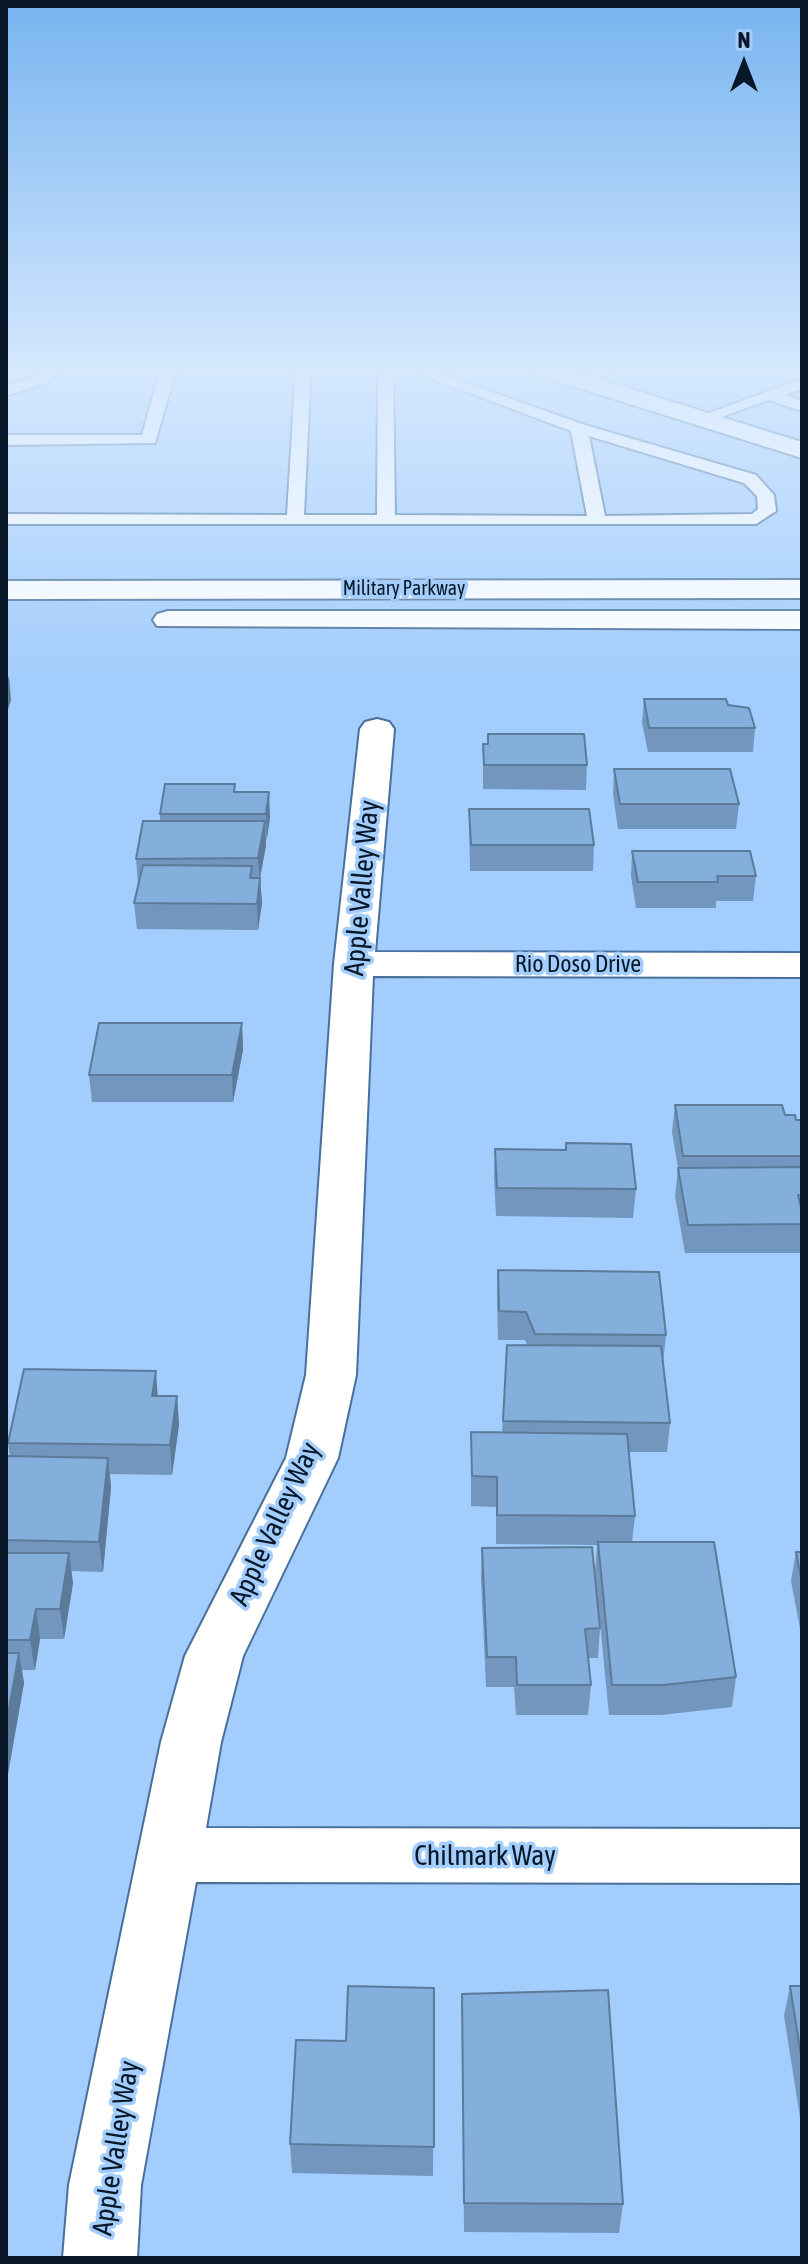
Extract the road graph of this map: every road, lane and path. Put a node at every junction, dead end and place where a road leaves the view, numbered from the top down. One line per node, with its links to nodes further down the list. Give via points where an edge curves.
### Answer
1 (297, 473): 6 (lane)
2 (386, 473): 7 (lane)
3 (588, 473): 8 (lane)
4 (729, 473): 8 (lane, via 750,479 765,495 767,511 756,519)
5 (6, 519): 6 (lane)
6 (295, 520): 7 (lane)
7 (386, 520): 8 (lane)
8 (597, 521)
9 (802, 589): 10 (street, Military Parkway)
10 (6, 590)
11 (133, 620): 12 (street, Military Parkway)
12 (802, 620)
13 (377, 729): 14 (street, Apple Valley Way)
14 (354, 964): 15 (street, Rio Doso Drive); 16 (street, Apple Valley Way, via 331,1375 312,1458 214,1656)
15 (802, 965)
16 (169, 1855): 17 (street, Chilmark Way); 18 (street, Apple Valley Way, via 105,2185)
17 (802, 1856)
18 (100, 2258)

